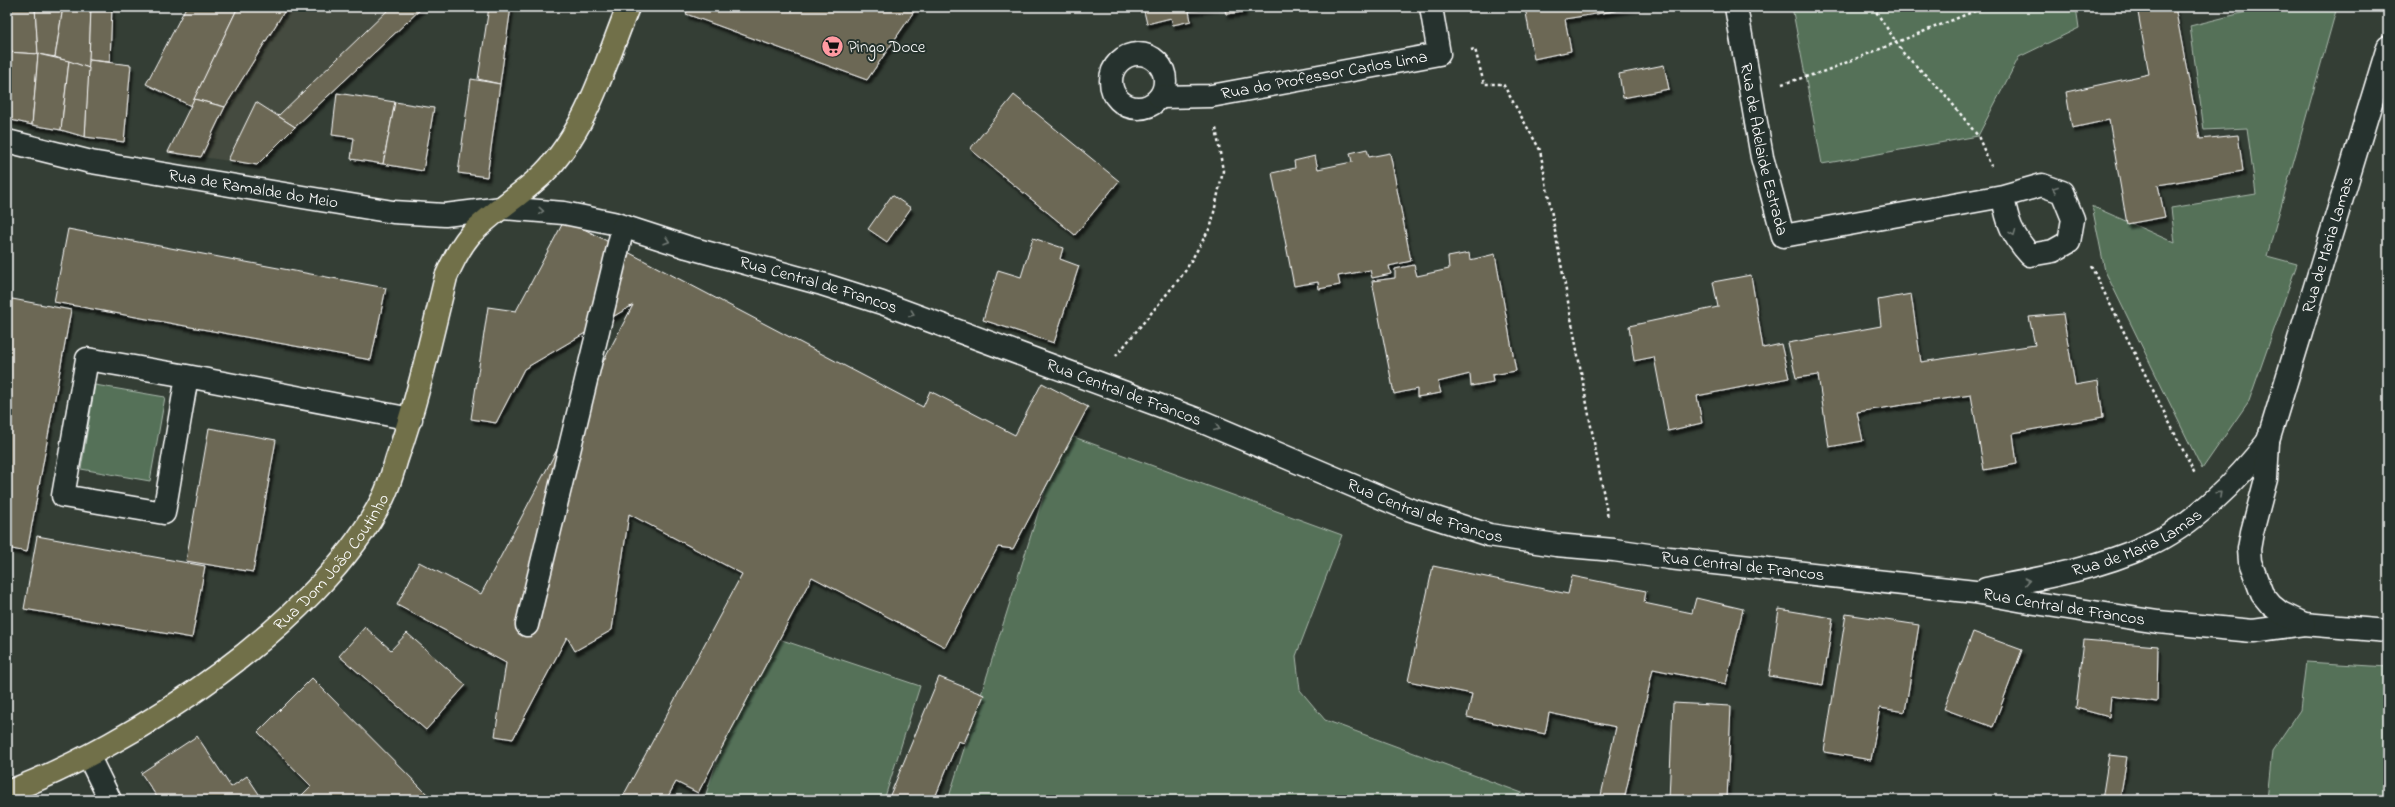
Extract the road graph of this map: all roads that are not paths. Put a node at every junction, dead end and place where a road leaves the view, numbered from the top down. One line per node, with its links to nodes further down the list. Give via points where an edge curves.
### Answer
1 (628, 7): 8 (main road, Rua Dom João Coutinho, via 593,95 570,140 543,174)
2 (1431, 7): 5 (street, Rua do Professor Carlos Lima, via 1439,54 1211,96)
3 (1736, 7): 7 (street, Rua de Adelaide Estrada, via 1762,157 1782,236)
4 (2388, 47): 12 (street, Rua de Maria Lamas)
5 (1160, 97)
6 (7, 140): 8 (street, Rua de Ramalde do Meio, via 91,162 393,212 445,215)
7 (2003, 196): 7 (street, Rua de Adelaide Estrada, one-way to 7, via 2006,213 2016,239 2030,255 2053,251 2070,242 2073,219 2062,192 2042,185)
8 (502, 208): 9 (street, Rua Central de Francos, one-way to 9, via 564,213); 11 (main road, Rua Dom João Coutinho, via 470,236 453,261 446,277)
9 (623, 226): 13 (street, Rua Central de Francos, one-way to 13, via 882,303 1196,419 1408,509 1489,535 1556,546 1614,550); 15 (street)
10 (187, 376): 10 (street, via 87,359 63,496 164,513); 11 (street)
11 (411, 418): 17 (main road, Rua Dom João Coutinho, via 383,498 337,567 287,617 198,689)
12 (2268, 441): 13 (street, Rua de Maria Lamas, one-way to 12, via 2060,575 2148,546 2174,531 2210,503 2243,471); 14 (street, Rua de Maria Lamas, via 2266,479 2252,532 2250,562 2262,594 2280,613)
13 (1975, 592): 14 (street, Rua Central de Francos, via 2158,622 2253,631)
14 (2304, 624): 16 (street, Rua Central de Francos)
15 (527, 625)
16 (2388, 631)
17 (89, 757): 18 (main road, Rua Dom João Coutinho); 19 (street)
18 (7, 792)
19 (110, 800)

